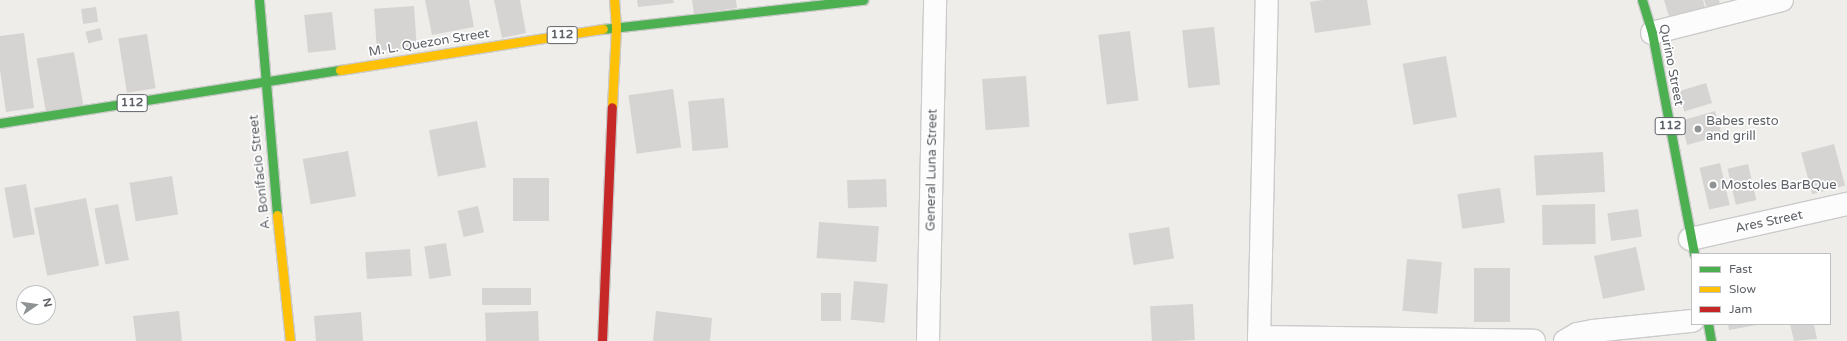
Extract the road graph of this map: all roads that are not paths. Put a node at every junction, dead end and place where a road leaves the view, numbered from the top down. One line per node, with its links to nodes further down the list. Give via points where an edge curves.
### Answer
1 (259, 0): 10 (main road, A. Bonifacio Street)
2 (614, 0): 8 (main road)
3 (862, 0): 8 (main road, M. L. Quezon Street / 112)
4 (935, 0): 19 (street, General Luna Street)
5 (1267, 0): 16 (street)
6 (1642, 0): 9 (main road, Qurino Street / 112)
7 (1782, 0): 9 (street)
8 (616, 27): 10 (main road, M. L. Quezon Street / 112); 18 (main road)
9 (1652, 33): 13 (main road, Qurino Street / 112)
10 (264, 82): 11 (main road, M. L. Quezon Street / 112); 17 (main road, A. Bonifacio Street)
11 (0, 123)
12 (1847, 204): 13 (street, Ares Street)
13 (1692, 246)
14 (1691, 321): 21 (street, via 1593,331 1577,334)
15 (1708, 325): 22 (main road)
16 (1259, 339): 20 (street)
17 (290, 341)
18 (602, 341)
19 (928, 341)
20 (1534, 341)
21 (1565, 341)
22 (1711, 341)

